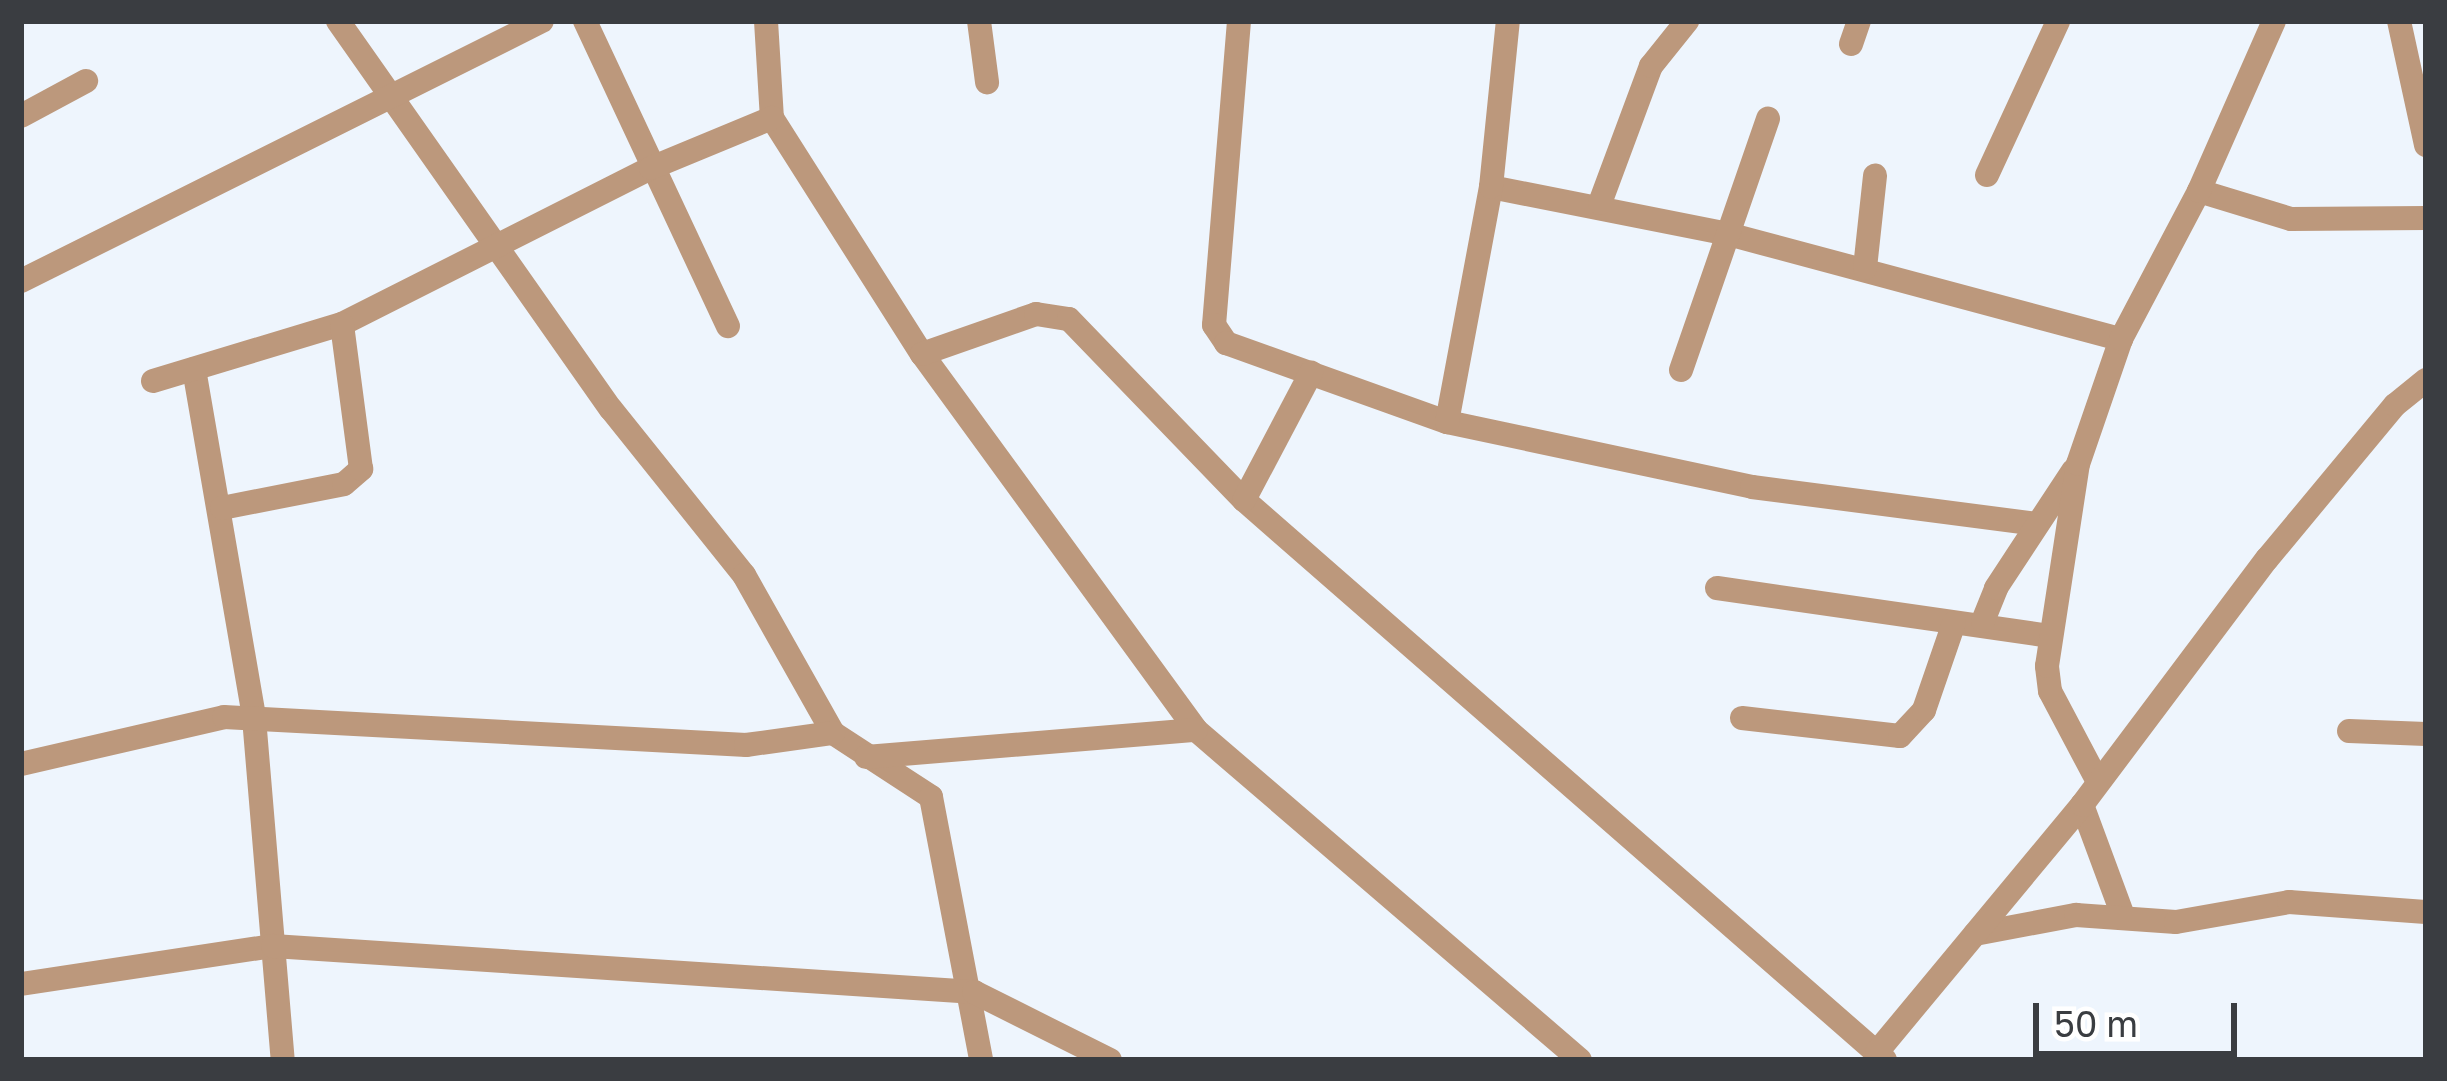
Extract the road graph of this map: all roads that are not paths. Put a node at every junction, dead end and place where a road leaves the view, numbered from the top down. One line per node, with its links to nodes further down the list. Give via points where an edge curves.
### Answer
1 (338, 21): 14 (street)
2 (542, 21): 14 (street)
3 (584, 21): 19 (street)
4 (766, 21): 16 (street)
5 (979, 21): 13 (street)
6 (1239, 21): 36 (street, via 1214,325 1226,343)
7 (1508, 21): 22 (street)
8 (1687, 21): 24 (street, via 1651,66)
9 (2058, 21): 20 (street)
10 (2274, 21): 23 (street)
11 (2399, 21): 18 (street)
12 (86, 81): 15 (street)
13 (987, 82)
14 (394, 93): 27 (street); 29 (street)
15 (21, 116)
16 (772, 118): 19 (street); 33 (street)
17 (1768, 119): 26 (street)
18 (2426, 145)
19 (651, 168): 27 (street); 31 (street)
20 (1987, 175)
21 (1875, 176): 28 (street)
22 (1491, 187): 24 (street); 39 (street)
23 (2199, 191): 25 (street, via 2290,219); 32 (street)
24 (1600, 203): 26 (street)
25 (2426, 218)
26 (1728, 234): 28 (street); 35 (street)
27 (496, 245): 30 (street); 52 (street, via 781,629)
28 (1865, 268): 32 (street)
29 (21, 281)
30 (341, 324): 34 (street); 42 (street, via 361,469 344,484)
31 (728, 326)
32 (2121, 339): 40 (street)
33 (922, 354): 41 (street, via 1036,314 1069,319); 50 (street)
34 (194, 369): 38 (street); 42 (street)
35 (1682, 370)
36 (1311, 373): 39 (street); 41 (street)
37 (2426, 380): 56 (street, via 2395,405 2281,542)
38 (153, 381)
39 (1447, 422): 43 (street, via 1752,487)
40 (2078, 464): 43 (street); 47 (street)
41 (1244, 500): 64 (street)
42 (222, 508): 48 (street)
43 (2036, 524): 45 (street)
44 (1717, 588): 46 (street)
45 (1983, 621): 46 (street); 47 (street)
46 (1954, 623): 49 (street, via 1924,710 1900,736)
47 (2049, 636): 56 (street, via 2050,691)
48 (254, 718): 52 (street, via 746,745); 55 (street, via 166,727); 61 (street)
49 (1742, 718)
50 (1196, 730): 54 (street); 68 (street)
51 (2349, 731): 53 (street)
52 (833, 733): 54 (street)
53 (2426, 734)
54 (866, 757): 63 (street, via 931,797)
55 (21, 764)
56 (2096, 778): 57 (street)
57 (2083, 805): 59 (street); 60 (street)
58 (2426, 912): 59 (street, via 2289,902 2176,922)
59 (2123, 916): 60 (street, via 2076,915)
60 (1975, 934): 64 (street)
61 (273, 946): 62 (street); 63 (street); 65 (street)
62 (21, 984)
63 (974, 992): 66 (street); 67 (street)
64 (1881, 1056)
65 (283, 1060)
66 (981, 1060)
67 (1110, 1060)
68 (1580, 1060)

